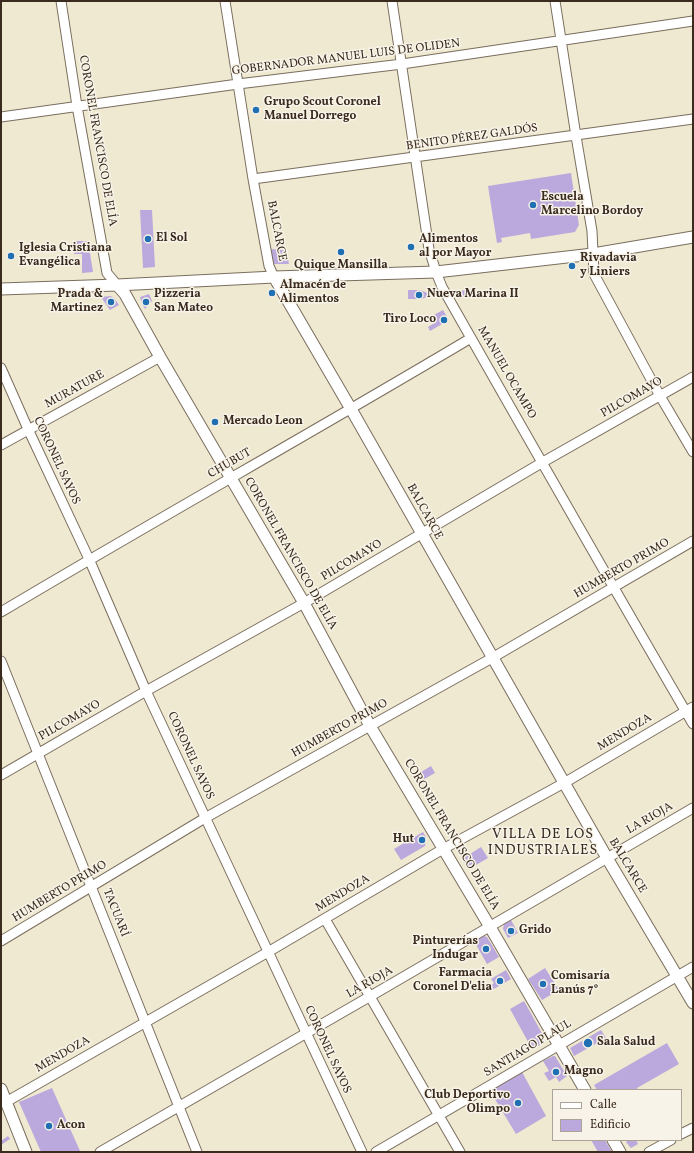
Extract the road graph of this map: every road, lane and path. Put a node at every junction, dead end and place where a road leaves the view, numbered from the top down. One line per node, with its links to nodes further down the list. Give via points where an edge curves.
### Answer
1 (61, 1): 9 (street, CORONEL FRANCISCO DE ELÍA)
2 (225, 1): 8 (street, BALCARCE)
3 (392, 1): 7 (street, MANUEL OCAMPO)
4 (555, 1): 6 (street)
5 (693, 21): 6 (street, GOBERNADOR MANUEL LUIS DE OLIDEN)
6 (561, 40): 7 (street, GOBERNADOR MANUEL LUIS DE OLIDEN); 12 (street)
7 (402, 64): 8 (street, GOBERNADOR MANUEL LUIS DE OLIDEN); 13 (street, MANUEL OCAMPO)
8 (238, 84): 9 (street, GOBERNADOR MANUEL LUIS DE OLIDEN); 14 (street, BALCARCE)
9 (77, 106): 10 (street, GOBERNADOR MANUEL LUIS DE OLIDEN); 19 (street, CORONEL FRANCISCO DE ELÍA, via 106,274)
10 (1, 117)
11 (693, 119): 12 (street, BENITO PÉREZ GALDÓS)
12 (576, 136): 13 (street, BENITO PÉREZ GALDÓS); 16 (street, via 592,231)
13 (416, 158): 14 (street, BENITO PÉREZ GALDÓS); 17 (street, MANUEL OCAMPO, via 429,249)
14 (253, 179): 18 (street, BALCARCE, via 269,266)
15 (693, 237): 16 (street)
16 (593, 254): 17 (street); 25 (street, via 596,281)
17 (436, 272): 18 (street); 21 (street, MANUEL OCAMPO)
18 (274, 277): 19 (street); 26 (street, BALCARCE)
19 (117, 285): 20 (street); 22 (street, CORONEL FRANCISCO DE ELÍA, via 125,294)
20 (1, 289)
21 (471, 338): 26 (street, CHUBUT); 30 (street, MANUEL OCAMPO)
22 (160, 358): 27 (street, MURATURE); 31 (street, CORONEL FRANCISCO DE ELÍA)
23 (1, 368): 27 (street, CORONEL SAYOS)
24 (693, 377): 25 (street, PILCOMAYO)
25 (660, 396): 29 (street); 30 (street, PILCOMAYO)
26 (351, 409): 31 (street, CHUBUT); 32 (street, BALCARCE)
27 (28, 429): 28 (street, MURATURE); 34 (street, CORONEL SAYOS)
28 (1, 445)
29 (693, 452)
30 (543, 462): 32 (street, PILCOMAYO); 35 (street, MANUEL OCAMPO)
31 (231, 478): 34 (street, CHUBUT); 36 (street, CORONEL FRANCISCO DE ELÍA)
32 (421, 534): 36 (street, PILCOMAYO); 38 (street, BALCARCE)
33 (693, 541): 35 (street, HUMBERTO PRIMO)
34 (89, 560): 37 (street, CHUBUT); 40 (street, CORONEL SAYOS)
35 (613, 588): 38 (street, HUMBERTO PRIMO); 41 (street, MANUEL OCAMPO)
36 (304, 603): 40 (street, PILCOMAYO); 43 (street, CORONEL FRANCISCO DE ELÍA)
37 (1, 612)
38 (492, 658): 43 (street, HUMBERTO PRIMO); 46 (street, BALCARCE)
39 (1, 661): 44 (street, TACUARÍ)
40 (146, 690): 44 (street, PILCOMAYO); 48 (street, CORONEL SAYOS)
41 (689, 709): 42 (street, MANUEL OCAMPO); 46 (street, MENDOZA)
42 (693, 724)
43 (370, 726): 48 (street, HUMBERTO PRIMO); 49 (street, CORONEL FRANCISCO DE ELÍA)
44 (38, 753): 45 (street, PILCOMAYO); 51 (street, TACUARÍ)
45 (1, 775)
46 (564, 783): 49 (street, MENDOZA); 50 (street, BALCARCE)
47 (693, 808): 50 (street, LA RIOJA)
48 (205, 818): 51 (street, HUMBERTO PRIMO); 55 (street, CORONEL SAYOS)
49 (443, 849): 52 (street, MENDOZA); 53 (street, CORONEL FRANCISCO DE ELÍA)
50 (607, 858): 53 (street, LA RIOJA); 57 (street, BALCARCE)
51 (92, 886): 54 (street, HUMBERTO PRIMO); 60 (street, TACUARÍ)
52 (325, 919): 55 (street, MENDOZA); 58 (street)
53 (490, 927): 58 (street, LA RIOJA); 62 (street, CORONEL FRANCISCO DE ELÍA)
54 (1, 941)
55 (268, 952): 60 (street, MENDOZA); 61 (street, CORONEL SAYOS)
56 (693, 967): 57 (street, SANTIAGO PLAUL)
57 (677, 976): 59 (street, BALCARCE); 62 (street, SANTIAGO PLAUL)
58 (369, 997): 61 (street, LA RIOJA); 67 (street)
59 (693, 1003)
60 (146, 1022): 65 (street, MENDOZA); 66 (street, TACUARÍ)
61 (306, 1033): 66 (street, LA RIOJA); 75 (street, CORONEL SAYOS)
62 (559, 1045): 64 (street, CORONEL FRANCISCO DE ELÍA); 67 (street, SANTIAGO PLAUL)
63 (1, 1089): 65 (street)
64 (584, 1089)
65 (6, 1102): 72 (street)
66 (178, 1108): 73 (street, LA RIOJA); 74 (street, TACUARÍ)
67 (439, 1116): 76 (street, SANTIAGO PLAUL); 77 (street)
68 (693, 1128): 69 (street)
69 (682, 1134)
70 (614, 1141): 78 (street)
71 (669, 1141): 79 (street)
72 (26, 1152)
73 (100, 1152)
74 (197, 1152)
75 (362, 1152)
76 (376, 1152)
77 (460, 1152)
78 (620, 1152)
79 (649, 1152)

